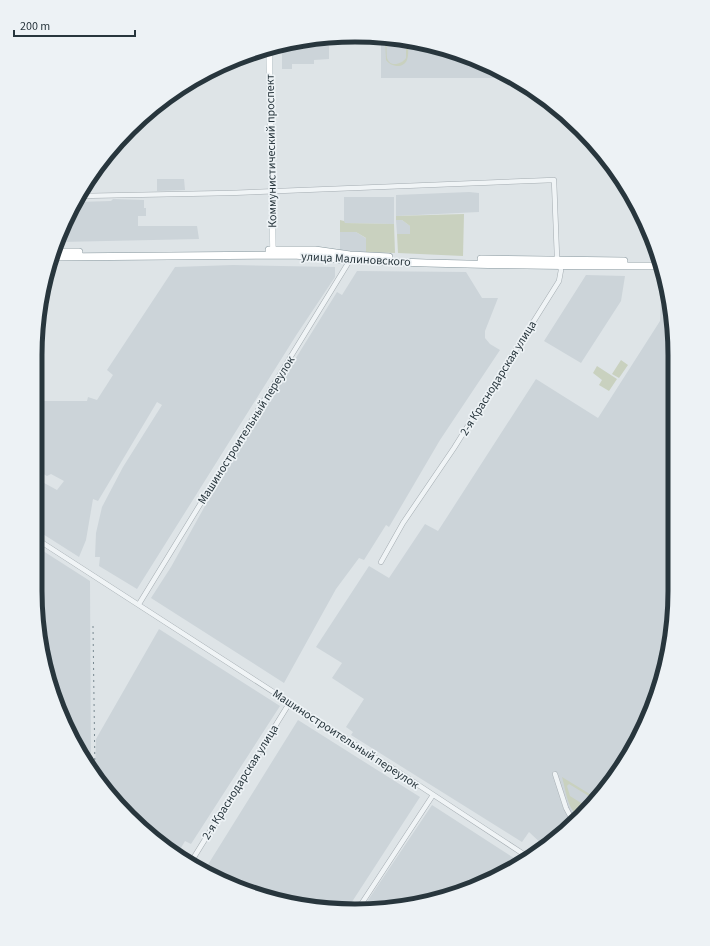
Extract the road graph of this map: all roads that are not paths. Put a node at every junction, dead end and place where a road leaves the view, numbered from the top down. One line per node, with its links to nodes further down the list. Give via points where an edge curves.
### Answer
1 (269, 54): 2 (main road, Коммунистический проспект)
2 (272, 191): 3 (street); 5 (main road, Коммунистический проспект); 9 (street, 2-я Краснодарская улица, via 554,180)
3 (85, 196)
4 (60, 252): 5 (highway, улица Малиновского)
5 (273, 253): 6 (highway, улица Малиновского); 7 (highway, улица Малиновского, via 315,250)
6 (58, 257)
7 (350, 258): 9 (highway, улица Малиновского); 13 (street, Машиностроительный переулок)
8 (653, 262): 9 (highway, улица Малиновского)
9 (559, 263): 10 (highway, улица Малиновского); 12 (street, 2-я Краснодарская улица, via 559,281 454,448 403,523)
10 (655, 266)
11 (42, 542): 13 (street, Машиностроительный переулок)
12 (381, 562)
13 (139, 604): 14 (street, Машиностроительный переулок)
14 (290, 702): 16 (street, Машиностроительный переулок); 19 (street, 2-я Краснодарская улица)
15 (555, 774): 17 (street)
16 (433, 795): 18 (street, Машиностроительный переулок); 20 (street, Машиностроительный переулок)
17 (571, 817)
18 (524, 854)
19 (193, 859)
20 (362, 904)

